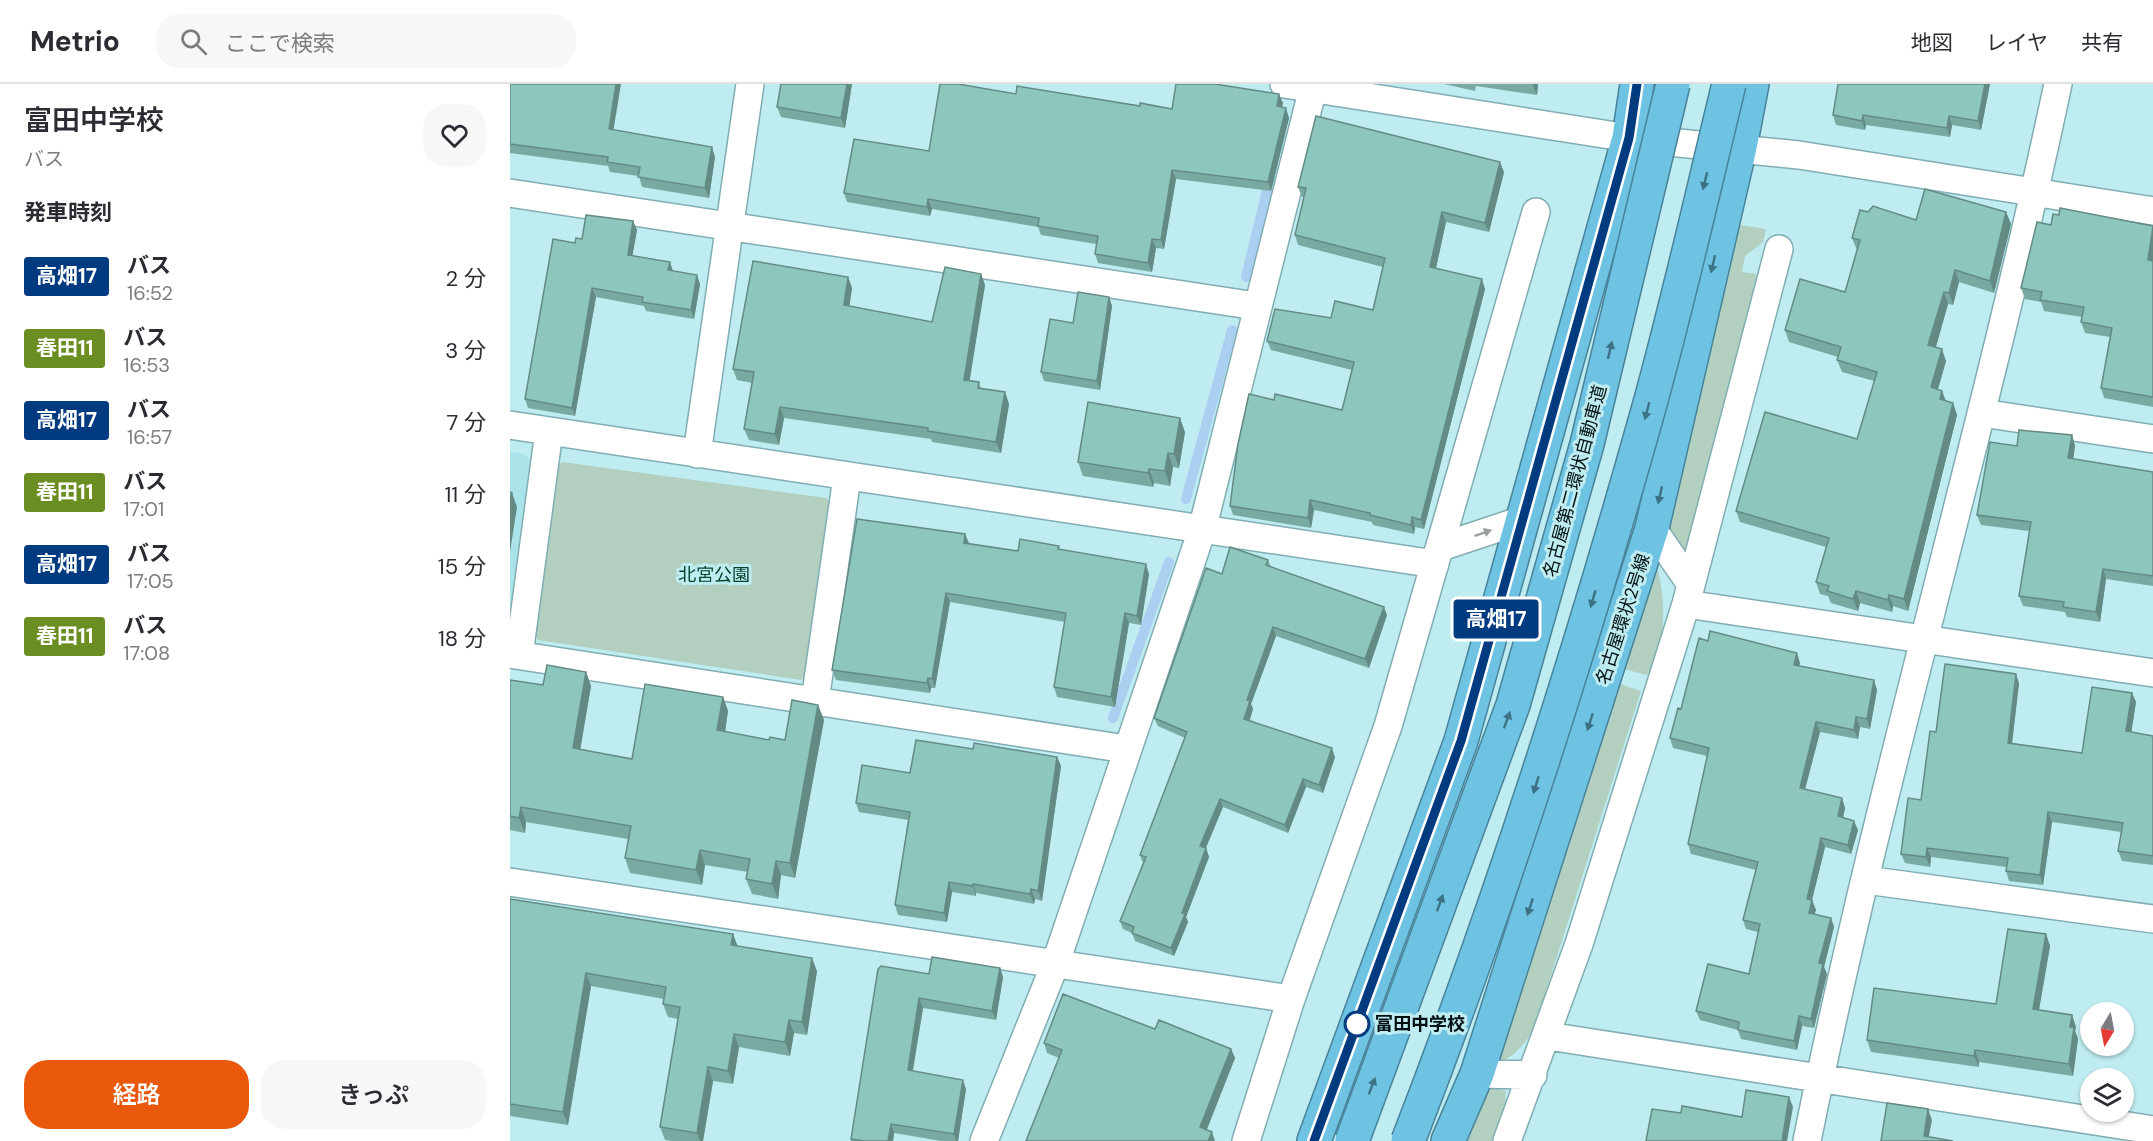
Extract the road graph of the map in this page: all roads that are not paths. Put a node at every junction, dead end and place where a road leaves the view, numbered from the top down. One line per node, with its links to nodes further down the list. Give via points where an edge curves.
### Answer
1 (750, 84): 15 (street)
2 (1284, 84): 8 (street)
3 (1637, 84): 9 (highway)
4 (1673, 84): 47 (highway, 名古屋第二環状自動車道, one-way to 4, bridge, via 1513,705 1587,444)
5 (1729, 84): 48 (highway, one-way to 48, bridge, via 1647,416 1586,622 1521,831)
6 (1752, 84): 10 (highway, 名古屋環状2号線)
7 (2058, 84): 11 (street)
8 (1315, 87): 9 (street); 17 (street)
9 (1629, 138): 10 (street); 24 (highway)
10 (1740, 147): 11 (street); 25 (highway, 名古屋環状2号線, one-way to 25)
11 (2036, 192): 13 (street); 18 (street)
12 (510, 193): 15 (street)
13 (2153, 211)
14 (1536, 212): 27 (street)
15 (729, 226): 17 (street); 22 (street)
16 (1779, 249): 28 (street)
17 (1256, 306): 26 (street)
18 (1982, 413): 21 (street); 29 (street)
19 (510, 425): 20 (street)
20 (549, 431): 22 (street); 30 (street)
21 (2153, 439)
22 (697, 454): 23 (street)
23 (847, 477): 26 (street); 32 (street)
24 (1525, 519): 27 (street, one-way to 24); 46 (highway, via 1461,741)
25 (1652, 528): 28 (street); 40 (highway, 名古屋環状2号線, one-way to 40)
26 (1202, 530): 27 (street); 33 (street)
27 (1438, 556): 38 (street, via 1388,726)
28 (1688, 594): 29 (street); 39 (street)
29 (1924, 639): 31 (street); 34 (street)
30 (515, 655): 32 (street)
31 (2153, 673)
32 (815, 701): 33 (street)
33 (1126, 749): 37 (street)
34 (1866, 880): 36 (street); 42 (street)
35 (510, 882): 37 (street)
36 (2153, 919)
37 (1056, 962): 38 (street); 44 (street)
38 (1291, 999): 45 (street)
39 (1548, 1035): 41 (street); 42 (street)
40 (1477, 1074): 41 (street); 49 (highway, 名古屋環状2号線)
41 (1533, 1075): 50 (street)
42 (1819, 1078): 43 (street); 51 (street)
43 (2153, 1130)
44 (984, 1141)
45 (1246, 1141)
46 (1314, 1141)
47 (1352, 1141)
48 (1408, 1141)
49 (1448, 1141)
50 (1507, 1141)
51 (1807, 1141)

